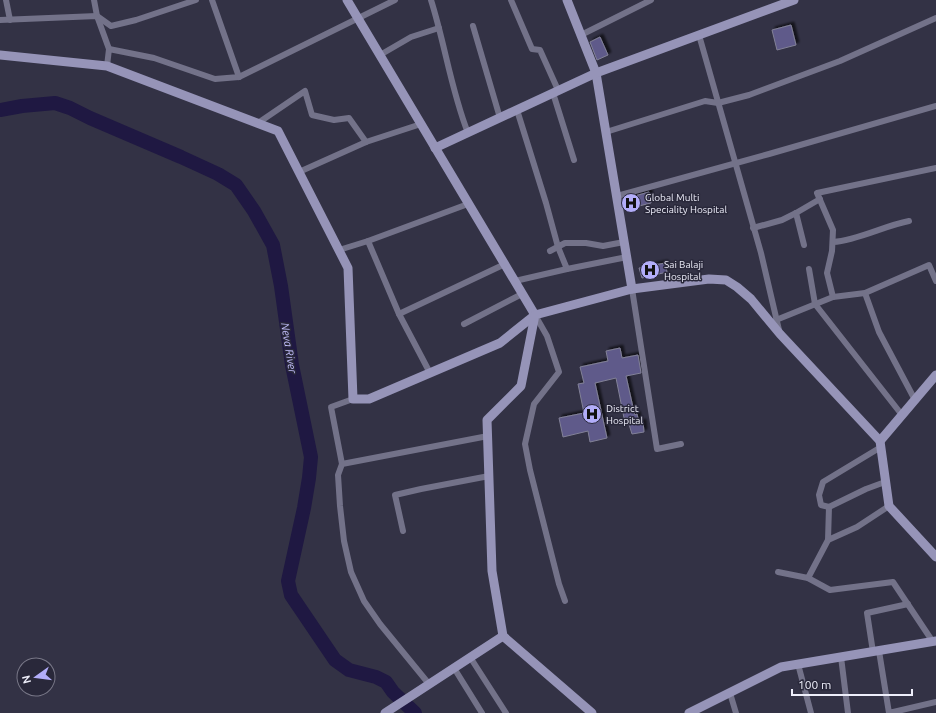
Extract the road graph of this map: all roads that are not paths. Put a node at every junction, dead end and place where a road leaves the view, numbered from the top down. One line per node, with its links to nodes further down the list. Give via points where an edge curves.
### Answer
1 (6, 0): 16 (street)
2 (94, 0): 12 (street)
3 (196, 0): 12 (street, via 111,26)
4 (212, 0): 26 (street)
5 (347, 0): 13 (street)
6 (396, 0): 13 (street)
7 (430, 0): 18 (street)
8 (511, 0): 27 (street, via 532,49 540,50)
9 (567, 0): 19 (street)
10 (651, 0): 19 (street)
11 (794, 0): 20 (street)
12 (97, 16): 16 (street); 21 (street)
13 (358, 18): 23 (street); 26 (street)
14 (936, 18): 28 (street, via 840,61 749,95)
15 (0, 20): 16 (street)
16 (10, 20)
17 (473, 26): 31 (street)
18 (439, 28): 23 (street, via 412,37); 35 (street, via 460,112)
19 (581, 35): 25 (street)
20 (699, 35): 25 (street); 28 (street)
21 (109, 49): 24 (street); 26 (street, via 154,58 215,79)
22 (0, 55): 24 (street)
23 (380, 55): 33 (street)
24 (107, 66): 32 (street)
25 (596, 73): 27 (street); 34 (street)
26 (239, 77)
27 (556, 92): 30 (street); 38 (street)
28 (718, 103): 34 (street, via 705,101); 39 (street)
29 (936, 106): 39 (street)
30 (517, 110): 31 (street); 52 (street)
31 (500, 118): 35 (street)
32 (258, 123): 36 (street, via 305,92 312,116 334,120 349,118); 41 (street, via 278,131)
33 (421, 124): 36 (street); 37 (street)
34 (606, 132): 42 (street)
35 (468, 133): 37 (street)
36 (366, 142): 41 (street)
37 (435, 148): 44 (street)
38 (574, 160)
39 (735, 163): 42 (street); 47 (street)
40 (936, 168): 43 (street, via 817,193)
41 (299, 172): 53 (street)
42 (617, 196): 49 (street)
43 (820, 199): 45 (street); 50 (street, via 833,230)
44 (468, 204): 48 (street); 56 (street)
45 (796, 213): 47 (street); 51 (street)
46 (909, 221): 50 (street, via 846,241)
47 (753, 228): 68 (street)
48 (368, 241): 53 (street); 66 (street)
49 (624, 242): 52 (street, via 603,246 565,243); 55 (street)
50 (833, 242): 64 (street, via 828,274)
51 (804, 245)
52 (558, 247): 54 (street); 57 (street)
53 (339, 250): 73 (street, via 348,268)
54 (550, 251)
55 (627, 257): 57 (street); 61 (street)
56 (505, 264): 59 (street); 66 (street)
57 (567, 269): 59 (street)
58 (809, 269): 65 (street)
59 (515, 281): 63 (street)
60 (936, 281): 62 (street, via 928,265)
61 (632, 289): 67 (street); 70 (street, via 710,279 726,280 751,299); 77 (street, via 657,449)
62 (865, 293): 64 (street); 74 (street, via 879,332)
63 (522, 294): 67 (street); 69 (street)
64 (833, 297): 65 (street)
65 (815, 304): 68 (street); 75 (street)
66 (399, 314): 71 (street)
67 (535, 315): 71 (street, via 500,343); 76 (street, via 521,386 487,420); 89 (street, via 547,336 559,372 534,404 525,444)
68 (776, 320): 70 (street)
69 (464, 324)
70 (780, 334): 78 (street)
71 (430, 373): 73 (street, via 369,399)
72 (936, 375): 74 (street)
73 (353, 399): 79 (street, via 331,407)
74 (915, 400): 75 (street)
75 (902, 415): 78 (street)
76 (488, 436): 79 (street); 80 (street)
77 (680, 444)
78 (880, 444): 81 (street); 83 (street, via 823,482 819,495 821,505)
79 (342, 464): 98 (street, via 338,475 341,513 351,572 364,601 380,624)
80 (489, 476): 84 (street, via 395,495); 91 (street, via 492,571)
81 (885, 482): 82 (street); 83 (street)
82 (889, 506): 85 (street, via 857,527); 86 (street)
83 (829, 507): 85 (street)
84 (403, 531)
85 (828, 540): 88 (street)
86 (936, 557)
87 (778, 572): 88 (street)
88 (808, 578): 90 (street, via 830,590 893,582)
89 (565, 602)
90 (908, 604): 92 (street); 93 (street, via 867,613)
91 (503, 636): 94 (street); 105 (street)
92 (935, 641): 93 (street)
93 (876, 651): 95 (street); 100 (street, via 889,712)
94 (470, 657): 97 (street); 104 (street)
95 (841, 657): 96 (street); 109 (street)
96 (798, 664): 99 (street, via 782,667); 108 (street)
97 (454, 668): 98 (street); 103 (street)
98 (429, 684): 101 (street)
99 (730, 693): 106 (street); 107 (street)
100 (936, 702)
101 (396, 710): 102 (street)
102 (385, 713)
103 (482, 713)
104 (506, 713)
105 (592, 713)
106 (689, 713)
107 (736, 713)
108 (811, 713)
109 (848, 713)

